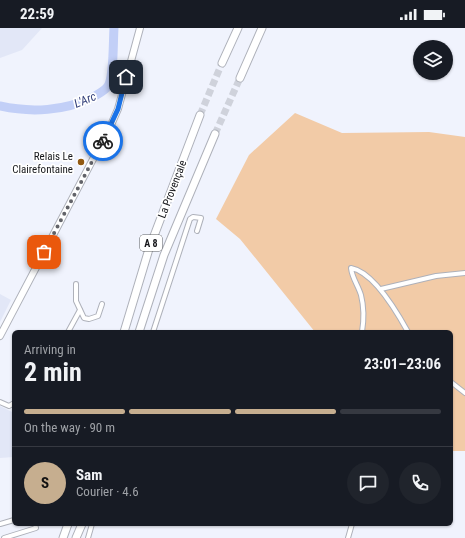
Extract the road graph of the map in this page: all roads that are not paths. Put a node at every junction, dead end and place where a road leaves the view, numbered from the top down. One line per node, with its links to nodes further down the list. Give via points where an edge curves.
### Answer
1 (140, 28): 20 (main road, via 112,125)
2 (238, 28): 4 (highway)
3 (262, 28): 5 (highway)
4 (222, 63)
5 (240, 78)
6 (200, 115): 15 (highway, La Provençale / A 8, via 149,249)
7 (215, 134): 16 (highway, La Provençale / A 8, via 164,255)
8 (197, 231): 17 (street, via 201,218 193,217 187,226)
9 (465, 273): 11 (street, via 436,276)
10 (76, 284): 13 (street, via 76,302)
11 (381, 289): 18 (street, via 371,278 351,268 361,295 364,318); 19 (street)
12 (102, 304): 13 (street, via 96,318 84,318)
13 (80, 310): 14 (street)
14 (69, 330)
15 (125, 330)
16 (140, 330)
17 (154, 330)
18 (362, 330)
19 (407, 330)
20 (0, 336)
21 (453, 384): 22 (street)
22 (465, 393)
23 (0, 402): 24 (street, via 9,406)
24 (12, 404)
25 (12, 521): 26 (street)
26 (0, 524)
27 (36, 526): 32 (street, via 36,528)
28 (67, 526): 33 (highway)
29 (81, 526): 34 (highway)
30 (91, 526): 35 (street)
31 (351, 526): 36 (street)
32 (4, 538)
33 (63, 538)
34 (76, 538)
35 (88, 538)
36 (348, 538)

